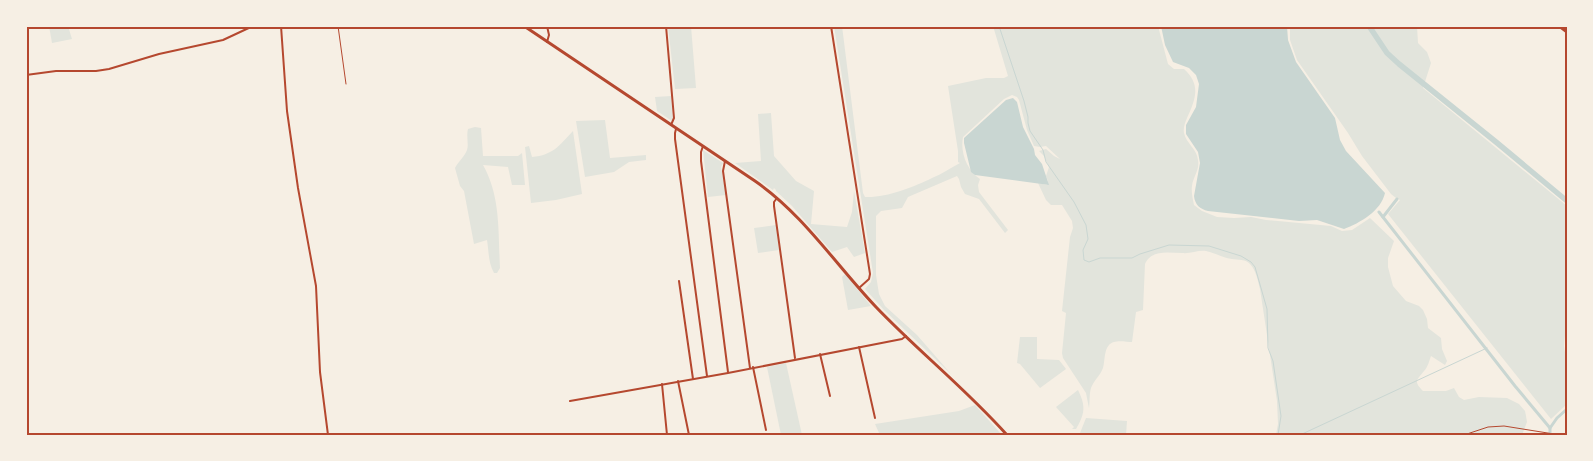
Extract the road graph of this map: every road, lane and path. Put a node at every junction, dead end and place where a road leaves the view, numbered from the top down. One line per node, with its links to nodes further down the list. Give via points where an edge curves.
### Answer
1 (253, 26): 11 (street, via 223,40 109,69 56,70)
2 (281, 26): 35 (street, via 288,120 316,286 320,372)
3 (338, 26): 12 (lane)
4 (524, 26): 10 (main road)
5 (547, 26): 10 (street)
6 (666, 26): 13 (street, via 674,118)
7 (831, 26): 19 (street, via 870,274 868,281)
8 (1559, 26): 9 (main road)
9 (1567, 32)
10 (547, 42): 13 (main road)
11 (26, 75)
12 (346, 84)
13 (671, 125): 14 (main road)
14 (676, 129): 15 (main road); 26 (street)
15 (703, 146): 16 (main road); 25 (street, via 702,169)
16 (725, 161): 17 (main road); 24 (street, via 723,174)
17 (777, 198): 19 (main road); 23 (street, via 774,206)
18 (679, 281): 27 (street)
19 (859, 288): 20 (main road)
20 (906, 336): 21 (street); 34 (main road)
21 (859, 347): 22 (street); 32 (street)
22 (820, 354): 23 (street); 30 (street)
23 (795, 358): 24 (street)
24 (752, 367): 25 (street); 33 (street)
25 (728, 372): 26 (street)
26 (707, 376): 27 (street)
27 (693, 379): 28 (street)
28 (678, 381): 29 (street); 37 (street)
29 (662, 384): 31 (street); 36 (street)
30 (830, 396)
31 (570, 401)
32 (875, 418)
33 (766, 430)
34 (1006, 434)
35 (328, 435)
36 (666, 435)
37 (689, 435)
38 (1464, 435): 39 (path, via 1498,426)
39 (1560, 435)

